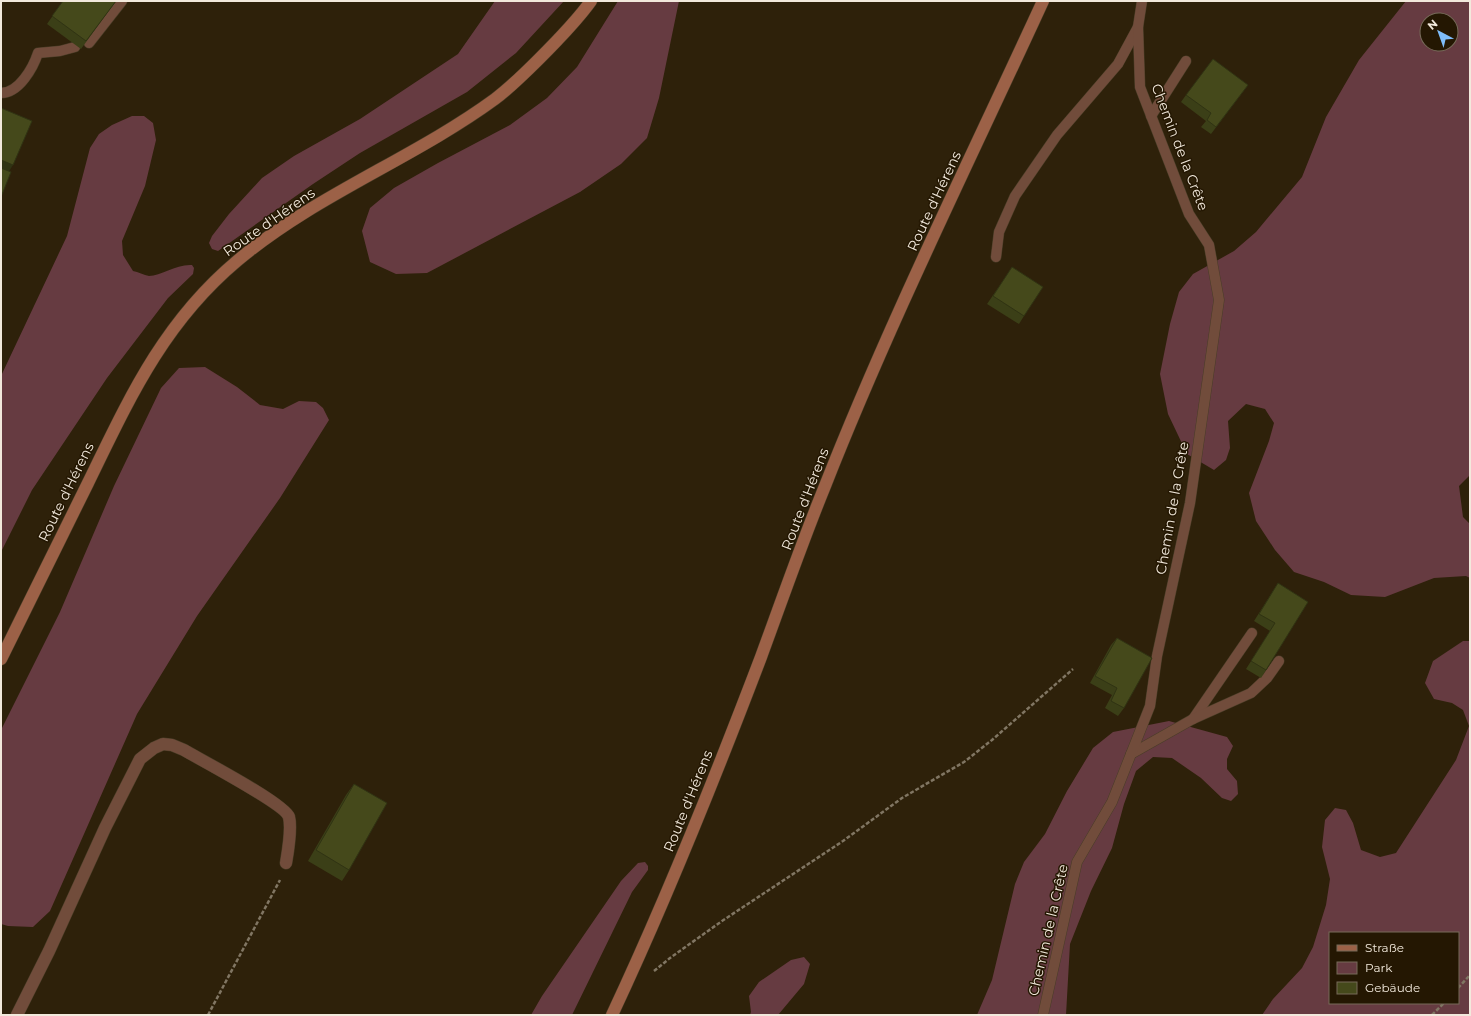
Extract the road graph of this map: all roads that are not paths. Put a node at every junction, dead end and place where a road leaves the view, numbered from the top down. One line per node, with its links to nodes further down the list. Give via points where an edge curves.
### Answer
1 (122, 1): 6 (lane)
2 (591, 1): 13 (main road, Route d'Hérens, via 550,48 497,98 273,234 235,263 197,299 164,341 131,394)
3 (1043, 1): 19 (main road, Route d'Hérens, via 856,412 825,486 705,801)
4 (1142, 1): 5 (lane, Chemin de la Crête)
5 (1138, 27): 10 (lane, Chemin de la Crête, via 1140,87); 11 (lane, via 1118,64 1057,135 1015,196 999,232)
6 (89, 43)
7 (75, 47): 9 (lane, via 38,53 21,84 6,93)
8 (1186, 61): 10 (lane)
9 (1, 93)
10 (1151, 116): 16 (lane, Chemin de la Crête, via 1189,214 1209,245 1219,300 1190,503 1156,656 1150,706)
11 (996, 257)
12 (1252, 633): 15 (lane)
13 (1, 659)
14 (1278, 661): 15 (lane, via 1267,678 1251,693)
15 (1193, 719): 16 (lane)
16 (1131, 754): 20 (lane, Chemin de la Crête, via 1112,802 1077,862)
17 (286, 863): 18 (street, via 290,824 287,813 268,798 184,750 163,744 154,748 140,759)
18 (16, 1015)
19 (612, 1015)
20 (1043, 1015)

